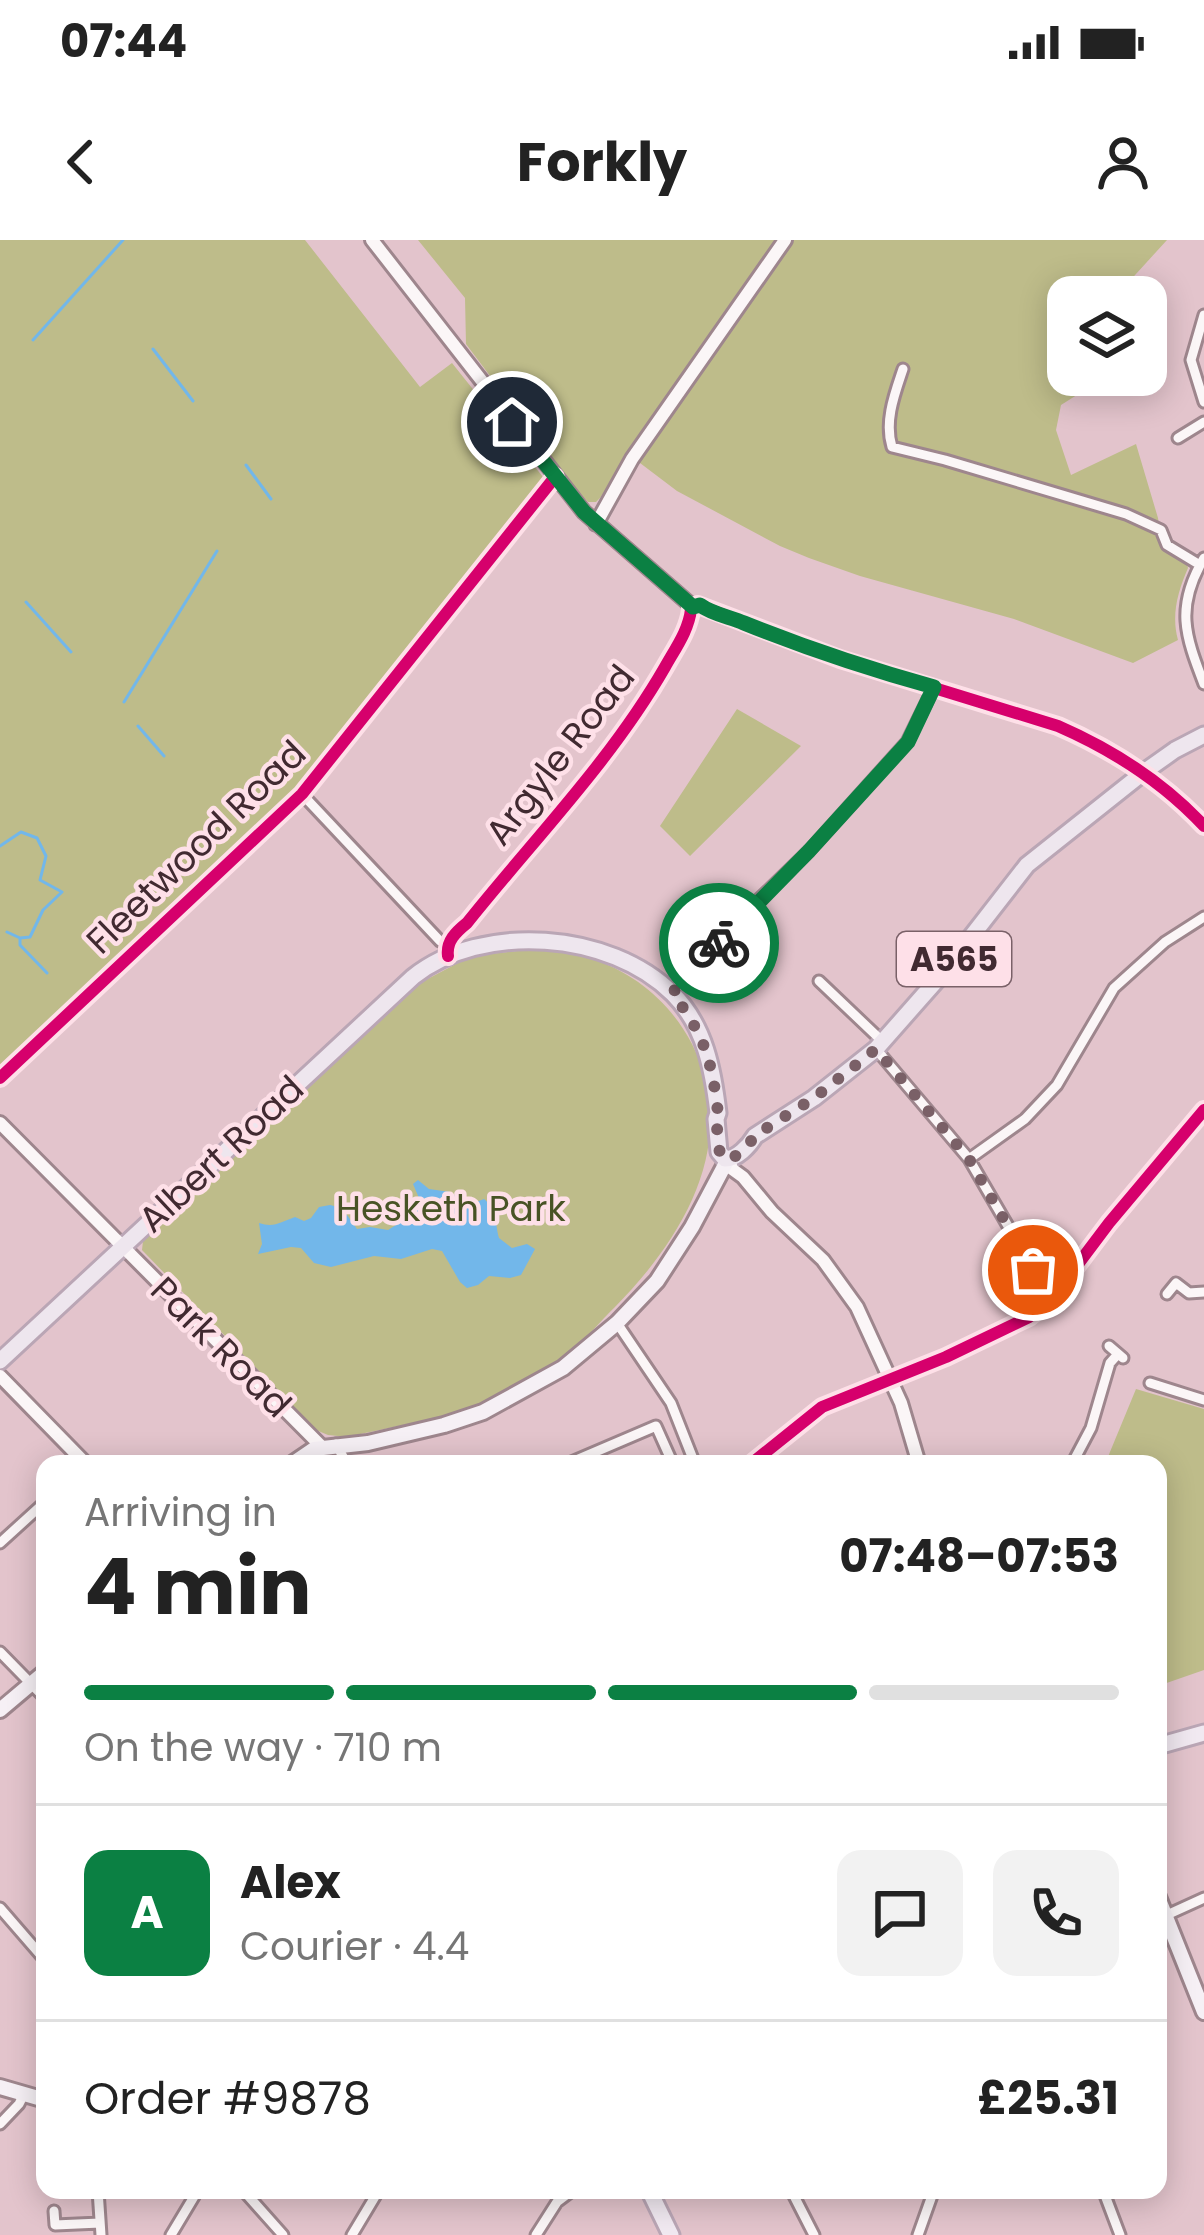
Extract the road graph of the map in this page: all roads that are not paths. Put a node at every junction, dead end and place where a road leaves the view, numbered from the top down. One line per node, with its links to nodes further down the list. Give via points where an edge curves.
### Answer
1 (372, 240): 8 (street)
2 (785, 240): 9 (street, via 632,459)
3 (1204, 315): 5 (street, via 1191,360)
4 (903, 369): 10 (street, via 892,400 892,448 1126,514)
5 (1204, 402)
6 (1204, 422): 7 (street)
7 (1178, 438)
8 (555, 477): 9 (street); 16 (street, Fleetwood Road)
9 (596, 524): 11 (street)
10 (1202, 562): 12 (street, via 1184,626)
11 (696, 612): 13 (street); 19 (street, Argyle Road, via 619,737)
12 (1204, 684)
13 (934, 687): 15 (street, via 1058,726); 23 (street, via 908,742)
14 (1204, 736): 15 (highway, A565)
15 (1144, 772): 17 (street); 24 (highway, A565, via 1027,865)
16 (302, 794): 21 (street); 25 (street, Fleetwood Road)
17 (1204, 826)
18 (1204, 917): 29 (street, via 1114,988 1058,1085)
19 (467, 923): 20 (street); 21 (street, Argyle Road)
20 (472, 948): 21 (highway, Albert Road); 23 (highway, Albert Road, via 579,944)
21 (448, 951): 30 (highway, Albert Road)
22 (820, 982): 24 (street)
23 (672, 993): 28 (highway, via 711,1059 716,1119)
24 (879, 1045): 28 (highway, A565, via 814,1098); 29 (street)
25 (0, 1078)
26 (1204, 1110): 33 (street)
27 (0, 1123): 30 (street, Park Road)
28 (729, 1149): 34 (main road, via 658,1281); 38 (street, via 772,1212 840,1281)
29 (969, 1159): 33 (street)
30 (121, 1246): 36 (highway, Albert Road); 43 (street, Park Road)
31 (1204, 1292): 32 (street, via 1176,1283)
32 (1167, 1294)
33 (1051, 1300): 38 (street, via 1004,1330)
34 (617, 1323): 41 (street); 43 (main road, via 502,1404 444,1425)
35 (1116, 1352): 52 (street)
36 (0, 1361)
37 (0, 1376): 44 (street)
38 (890, 1378): 50 (street, via 822,1407); 51 (street)
39 (1150, 1383): 40 (street)
40 (1204, 1400)
41 (676, 1414): 42 (street); 49 (street)
42 (656, 1426): 47 (street); 48 (street)
43 (329, 1446): 45 (main road); 46 (street, Park Road)
44 (77, 1455)
45 (303, 1455)
46 (338, 1455)
47 (588, 1455)
48 (669, 1455)
49 (691, 1455)
50 (762, 1455)
51 (916, 1455)
52 (1077, 1455)
53 (36, 1510): 54 (street)
54 (0, 1543)
55 (0, 1652): 57 (street)
56 (36, 1680): 57 (main road)
57 (31, 1684): 58 (street); 59 (main road)
58 (36, 1689)
59 (0, 1710)
60 (1204, 1733): 61 (main road)
61 (1167, 1743)
62 (1204, 1898): 64 (street)
63 (0, 1908): 66 (street)
64 (1167, 1914)
65 (1167, 1930): 67 (main road)
66 (36, 1950)
67 (1204, 2012)
68 (0, 2087): 69 (main road)
69 (24, 2094): 70 (main road); 71 (street)
70 (36, 2097)
71 (0, 2124)
72 (99, 2199): 82 (street)
73 (193, 2199): 83 (street)
74 (253, 2199): 84 (street)
75 (374, 2199): 85 (street)
76 (561, 2199): 86 (street)
77 (653, 2199): 87 (main road)
78 (796, 2199): 88 (street)
79 (931, 2199): 89 (street)
80 (1106, 2199): 90 (street)
81 (54, 2211): 82 (street, via 55,2225)
82 (101, 2229)
83 (171, 2235)
84 (284, 2235)
85 (352, 2235)
86 (536, 2235)
87 (671, 2235)
88 (814, 2235)
89 (918, 2235)
90 (1120, 2235)

